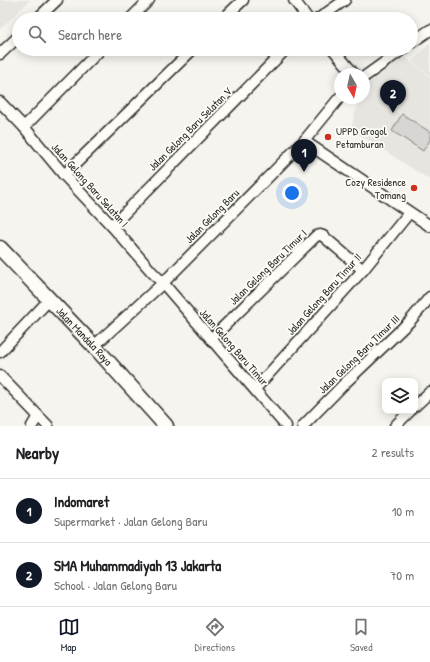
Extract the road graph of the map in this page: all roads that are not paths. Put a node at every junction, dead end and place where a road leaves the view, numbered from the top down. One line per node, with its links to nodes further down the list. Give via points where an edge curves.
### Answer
1 (56, 0): 6 (street)
2 (149, 0): 7 (street)
3 (243, 0): 8 (street)
4 (294, 0): 9 (street)
5 (345, 0): 10 (street)
6 (44, 12)
7 (137, 12)
8 (230, 12)
9 (303, 12)
10 (328, 12)
11 (430, 30): 12 (street)
12 (418, 38)
13 (12, 43): 14 (street)
14 (0, 54)
15 (94, 56): 24 (street)
16 (186, 56): 26 (street)
17 (279, 56): 29 (street, Jalan Gelong Baru Selatan V)
18 (339, 56): 20 (street)
19 (393, 56): 21 (street)
20 (349, 68)
21 (370, 72)
22 (0, 102): 24 (street, Jalan Gelong Baru Selatan I)
23 (334, 104): 25 (street, Jalan Gelong Baru)
24 (24, 127): 26 (street, Jalan Gelong Baru Selatan I)
25 (304, 141): 27 (street); 32 (street, Jalan Gelong Baru)
26 (64, 175): 29 (street, Jalan Gelong Baru Selatan I)
27 (409, 212): 28 (street); 31 (street, Jalan Gelong Baru Timur II)
28 (428, 221)
29 (112, 226): 32 (street, Jalan Gelong Baru Selatan I)
30 (0, 248): 34 (street, Jalan Mandala Raya)
31 (363, 270): 35 (street, Jalan Gelong Baru Timur I, via 323,236 316,236); 39 (street, Jalan Gelong Baru Timur II)
32 (163, 283): 35 (street, Jalan Gelong Baru Timur); 36 (street, Jalan Gelong Baru)
33 (430, 297): 48 (street, Jalan Gelong Baru Timur III, via 405,326)
34 (49, 300): 36 (street, Jalan Mandala Raya); 37 (street)
35 (211, 340): 39 (street, Jalan Gelong Baru Timur)
36 (94, 346): 46 (street, Jalan Mandala Raya)
37 (0, 352)
38 (0, 376): 43 (street)
39 (255, 389): 47 (street, Jalan Gelong Baru Timur)
40 (430, 392): 41 (street)
41 (418, 403)
42 (407, 414): 49 (street)
43 (38, 416): 44 (street); 45 (street)
44 (32, 426)
45 (48, 426)
46 (166, 426)
47 (286, 426)
48 (303, 426)
49 (395, 426)

